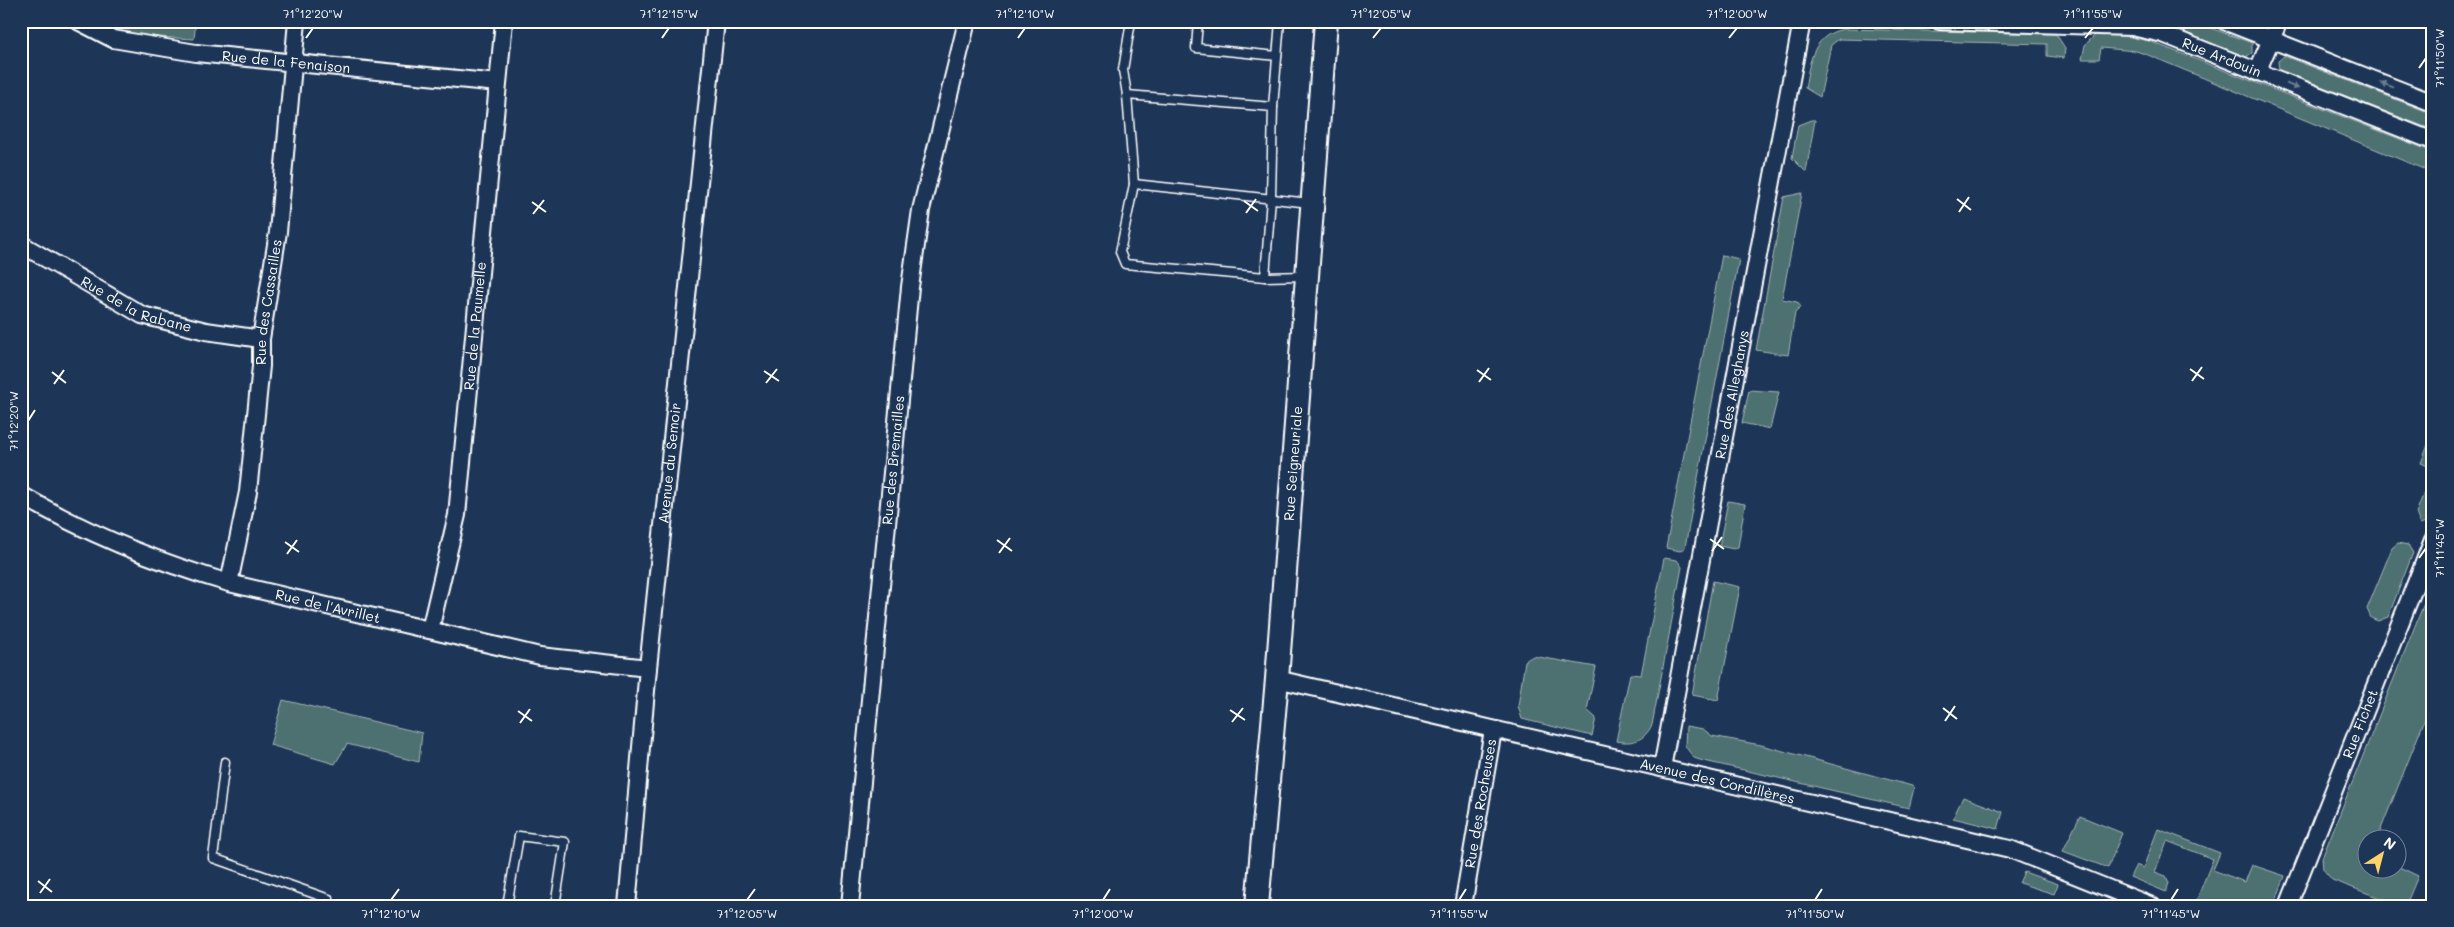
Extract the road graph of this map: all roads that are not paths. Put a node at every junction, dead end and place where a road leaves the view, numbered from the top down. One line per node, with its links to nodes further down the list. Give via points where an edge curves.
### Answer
1 (78, 21): 16 (street, Rue de la Fenaison, via 113,39 196,53)
2 (297, 21): 16 (street, Rue des Cassailles)
3 (504, 21): 18 (street, Rue de la Paumelle)
4 (716, 21): 34 (street, Avenue du Semoir)
5 (968, 21): 43 (street, Rue des Bremailles, via 921,210 910,287)
6 (1130, 21): 19 (lane, via 1123,70)
7 (1198, 21): 15 (lane, via 1196,48)
8 (1280, 21): 15 (lane)
9 (1326, 21): 25 (street, Rue Seigneuriale)
10 (1802, 21): 38 (street, Rue des Alleghanys)
11 (1939, 21): 17 (street, Rue Ardouin, via 2132,27 2162,34)
12 (2224, 21): 14 (street)
13 (2279, 21): 14 (street)
14 (2270, 39): 17 (street); 20 (street, one-way to 14)
15 (1277, 56): 21 (lane)
16 (293, 62): 18 (street, Rue de la Fenaison); 29 (street, Rue des Cassailles, via 278,232)
17 (2257, 72): 22 (street, Rue Ardouin, one-way to 22)
18 (498, 83): 33 (street, Rue de la Paumelle, via 457,515)
19 (1127, 95): 21 (lane); 23 (lane)
20 (2433, 103)
21 (1273, 106): 24 (lane)
22 (2433, 141)
23 (1134, 184): 24 (lane); 28 (lane, via 1120,252 1125,264)
24 (1271, 198): 25 (lane); 28 (lane)
25 (1312, 203): 27 (street, Rue Seigneuriale)
26 (21, 244): 29 (street, Rue de la Rabane, via 142,315 206,331)
27 (1307, 275): 28 (lane); 35 (street, Rue Seigneuriale)
28 (1265, 277)
29 (261, 338): 32 (street, Rue des Cassailles, via 248,492)
30 (21, 495): 32 (street, Rue de l'Avrillet, via 90,531 180,568)
31 (2433, 540): 47 (street, Rue Fichet)
32 (229, 583): 33 (street, Rue de l'Avrillet)
33 (430, 630): 34 (street, Rue de l'Avrillet, via 540,656)
34 (648, 668): 42 (street, Avenue du Semoir)
35 (1277, 679): 36 (street, Avenue des Cordillères); 44 (street, Rue Seigneuriale)
36 (1493, 730): 38 (street, Avenue des Cordillères); 45 (street, Rue des Rocheuses)
37 (224, 762): 39 (lane, via 213,858 329,899)
38 (1662, 768): 46 (street, Avenue des Cordillères, via 2010,849)
39 (328, 906)
40 (507, 906): 41 (lane, via 519,836 565,842)
41 (555, 906)
42 (627, 906)
43 (850, 906)
44 (1257, 906)
45 (1463, 906)
46 (2152, 906)
47 (2288, 906)

